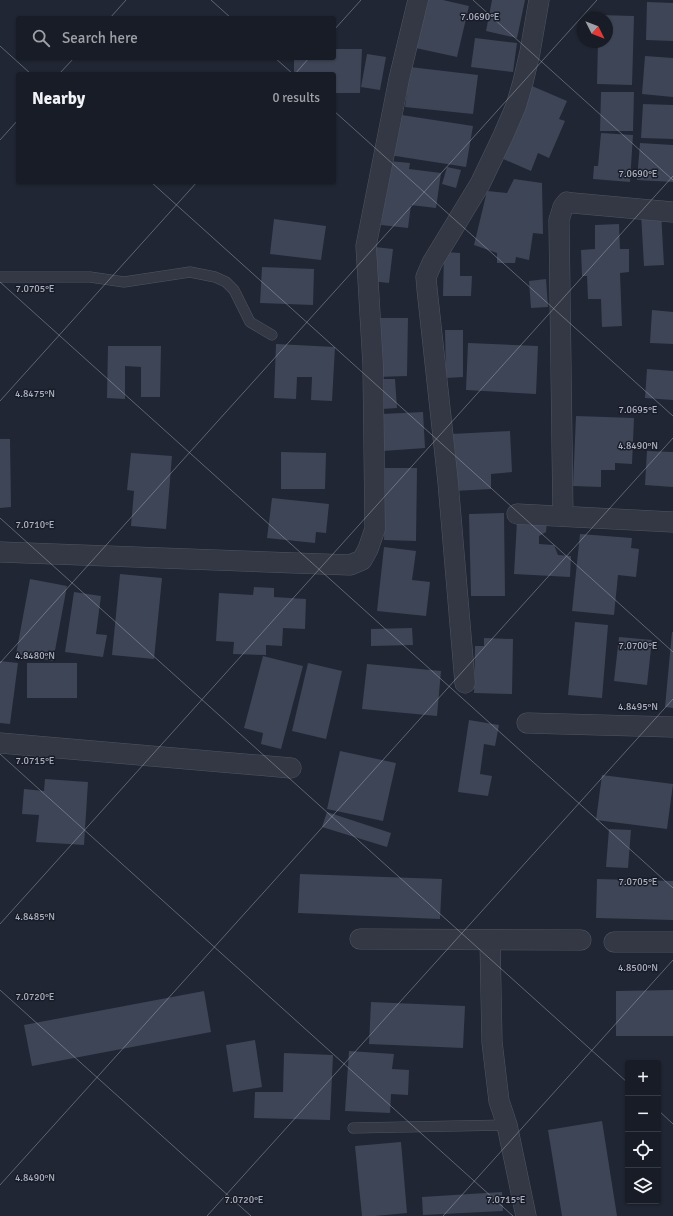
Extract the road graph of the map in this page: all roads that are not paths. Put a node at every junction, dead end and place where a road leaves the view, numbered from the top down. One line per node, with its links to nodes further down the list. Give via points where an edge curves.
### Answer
1 (418, 0): 9 (street, via 399,79 366,246 373,365 375,529 362,560 350,565)
2 (539, 0): 10 (street, via 530,52 516,106 480,184 426,277 448,482)
3 (673, 212): 7 (street, via 567,202 563,207 560,220)
4 (0, 277): 5 (lane, via 90,277 124,282 190,272 214,277 226,282 234,290 250,322)
5 (272, 335)
6 (517, 514): 7 (street)
7 (563, 516): 8 (street)
8 (673, 522)
9 (0, 552)
10 (465, 682)
11 (527, 723): 12 (street)
12 (673, 727)
13 (0, 743): 14 (street)
14 (291, 768)
15 (360, 939): 16 (street)
16 (490, 940): 17 (street); 20 (street, via 492,1042 499,1101)
17 (581, 940)
18 (614, 942): 19 (street)
19 (673, 942)
20 (507, 1125): 21 (lane); 22 (street)
21 (352, 1128)
22 (526, 1216)

